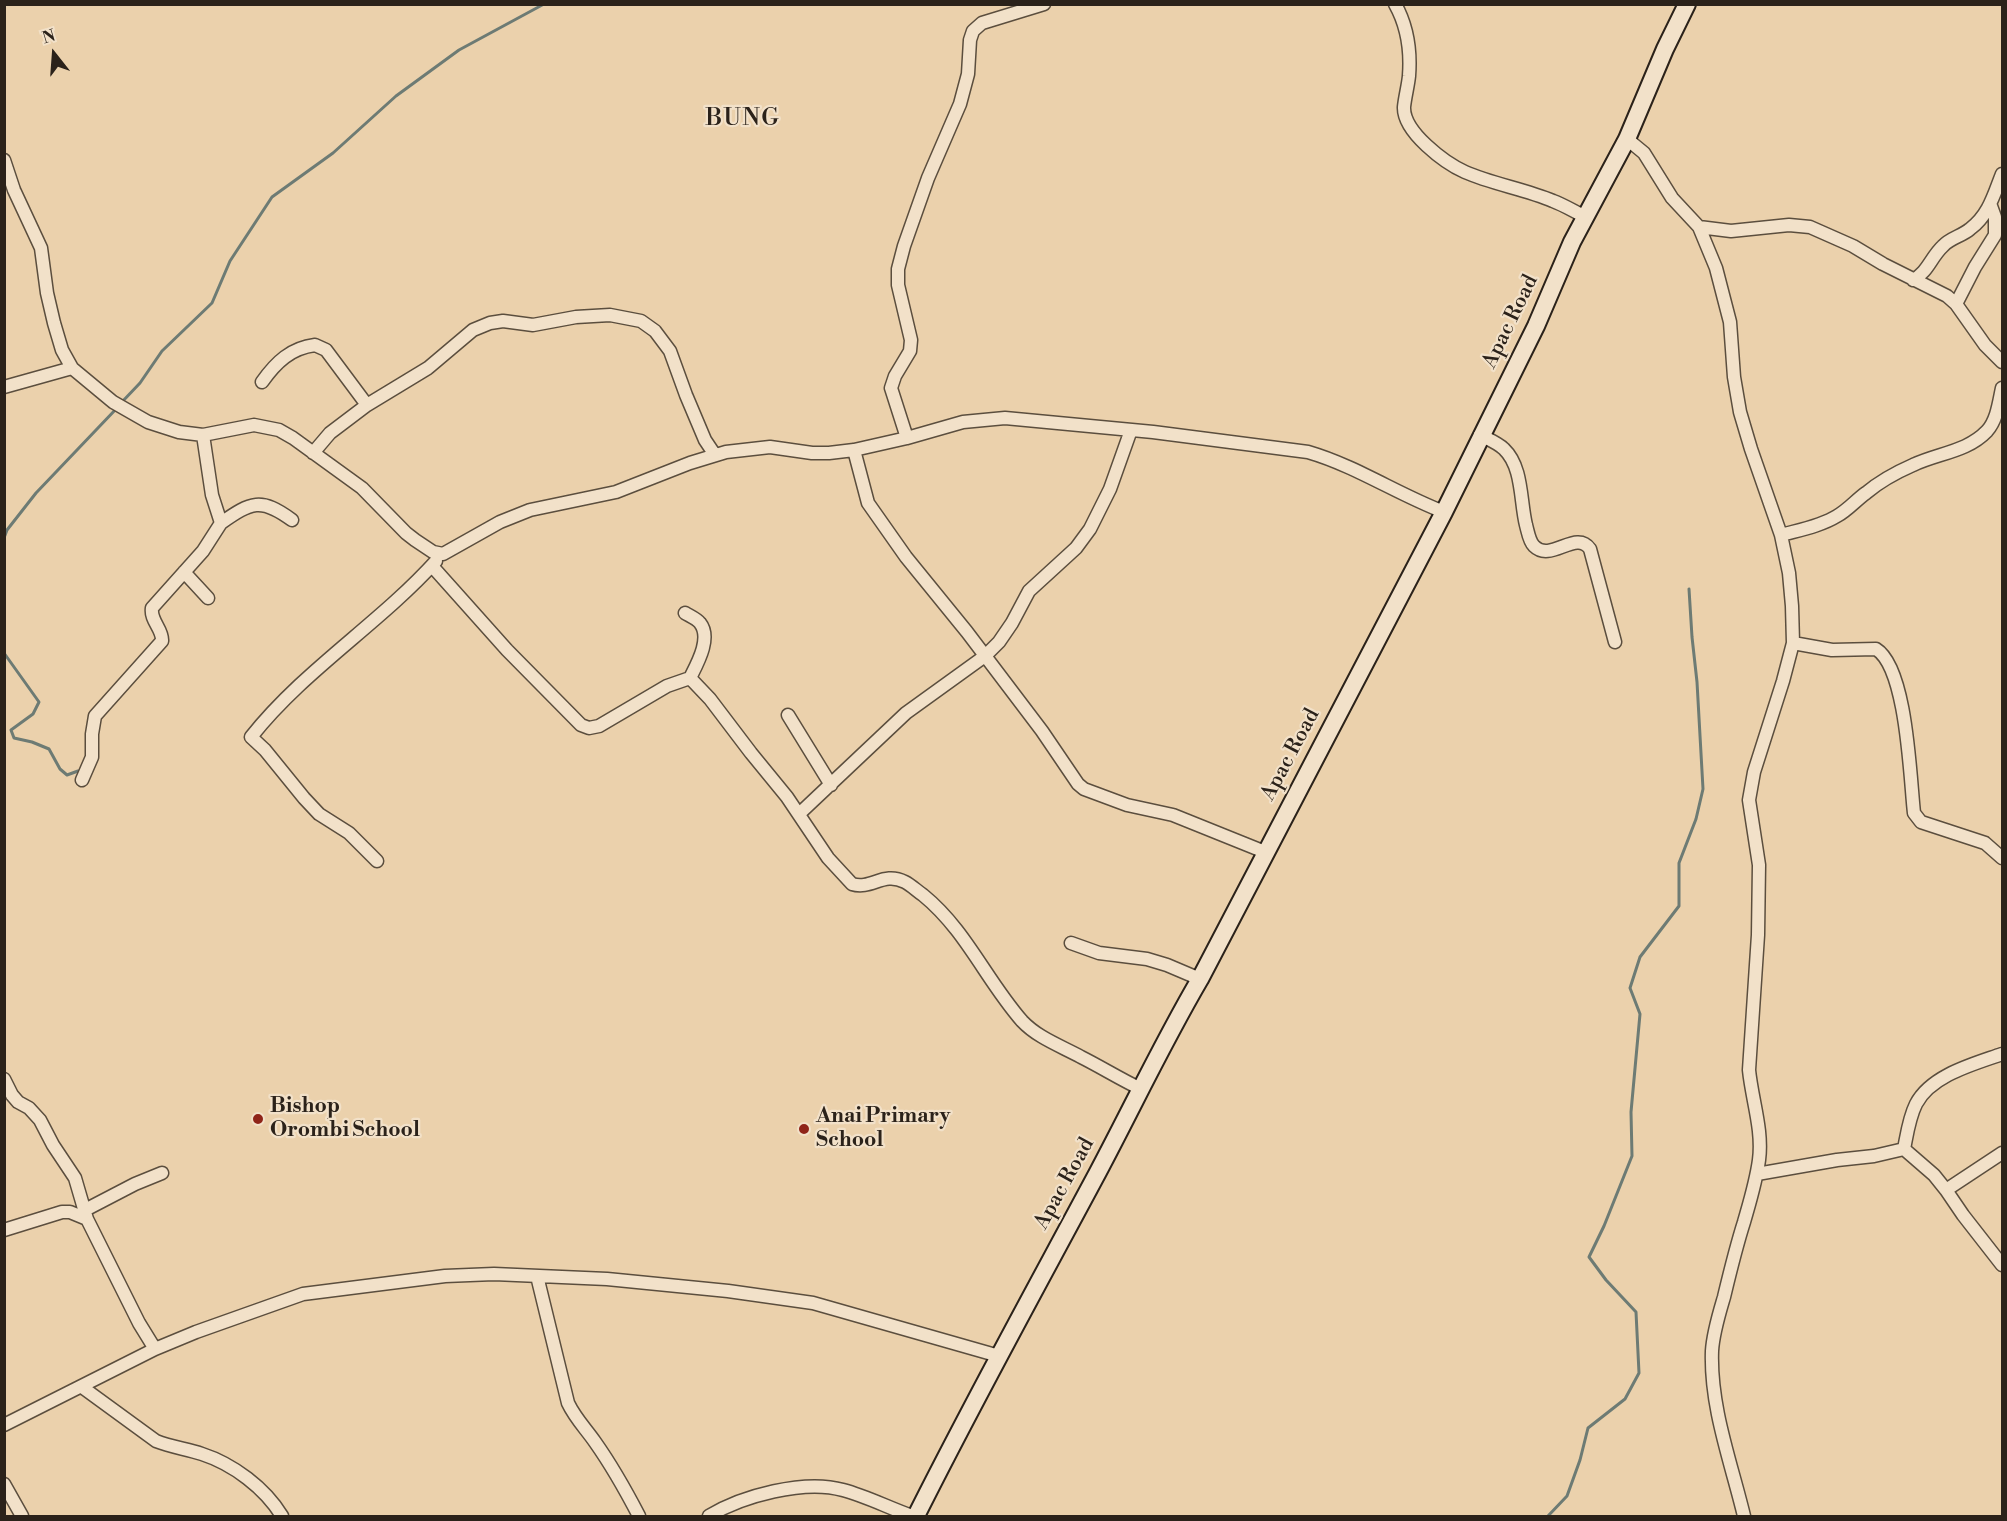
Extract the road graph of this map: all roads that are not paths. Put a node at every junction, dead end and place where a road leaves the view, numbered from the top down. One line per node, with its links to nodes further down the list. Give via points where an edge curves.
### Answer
1 (1044, 4): 21 (street, via 982,23 973,31 960,104 904,246 898,285 910,351 891,387)
2 (1395, 4): 8 (street, via 1409,40 1404,109 1412,129 1441,157 1465,172 1553,201)
3 (1687, 4): 4 (main road, Apac Road)
4 (1627, 139): 8 (main road, Apac Road); 9 (street, via 1644,153 1672,198)
5 (5, 166): 13 (street, via 41,248 54,323)
6 (2002, 174): 7 (street)
7 (1991, 206): 10 (street, via 1971,229 1946,242 1929,267); 11 (street, via 1995,235)
8 (1586, 217): 20 (main road, Apac Road)
9 (1699, 227): 10 (street, via 1731,231 1789,225 1810,227); 28 (street, via 1716,268 1730,322 1740,412)
10 (1913, 280): 11 (street, via 1940,291)
11 (1956, 304): 12 (street)
12 (2002, 362)
13 (72, 368): 15 (street); 19 (street, via 113,402 148,422)
14 (262, 382): 17 (street, via 281,359 294,350 315,345 326,350)
15 (4, 387)
16 (2002, 388): 28 (street, via 1989,429 1966,447 1914,464 1867,492 1837,516)
17 (367, 405): 23 (street, via 330,433); 24 (street, via 428,368 473,330 490,323 533,325 610,315 641,321 655,331 670,351 705,440)
18 (1131, 430): 21 (street, via 1005,418 963,422); 25 (street, via 1308,452 1337,461); 36 (street, via 1110,489 1090,529 1076,548 1029,591 1012,623)
19 (203, 435): 23 (street, via 254,424 279,430); 27 (street, via 212,495)
20 (1480, 435): 25 (main road, Apac Road); 34 (street, via 1509,455 1535,547 1549,551 1580,542 1590,549)
21 (907, 438): 22 (street)
22 (854, 450): 24 (street, via 812,453 770,447); 36 (street, via 868,503)
23 (313, 453): 29 (street, via 362,488 406,533 433,552)
24 (715, 455): 29 (street, via 616,492 530,510)
25 (1444, 512): 42 (main road, Apac Road)
26 (292, 520): 27 (street, via 272,507 255,505)
27 (221, 523): 31 (street)
28 (1781, 535): 35 (street, via 1789,573)
29 (443, 554): 30 (street)
30 (432, 566): 37 (street, via 581,725 599,726 667,686); 44 (street, via 300,686 251,737 320,814 349,833)
31 (184, 572): 32 (street); 39 (street, via 152,608 162,641 94,716 92,757)
32 (208, 598)
33 (685, 613): 37 (street, via 700,622 704,637)
34 (1615, 642)
35 (1793, 643): 43 (street, via 1832,650 1876,649 1881,653 1894,680 1905,720 1916,818 1984,843); 53 (street, via 1749,800 1759,865 1749,1070 1760,1138)
36 (985, 656): 40 (street, via 906,713); 42 (street, via 1084,789 1127,805 1173,815)
37 (690, 678): 41 (street)
38 (788, 715): 40 (street)
39 (82, 780)
40 (831, 785): 41 (street)
41 (799, 814): 49 (street, via 828,858 852,885 867,885 884,878 905,882 959,930 1023,1022 1044,1038)
42 (1266, 852): 46 (main road, Apac Road)
43 (2002, 858)
44 (377, 861)
45 (1071, 943): 46 (street, via 1099,953 1147,959)
46 (1200, 979): 49 (main road, Apac Road)
47 (2002, 1054): 50 (street, via 1950,1075 1924,1092 1910,1120)
48 (4, 1079): 55 (street, via 18,1102 40,1120 72,1172)
49 (1141, 1089): 60 (main road, Apac Road)
50 (1904, 1149): 53 (street); 54 (street)
51 (2002, 1153): 54 (street)
52 (162, 1173): 55 (street, via 126,1188)
53 (1757, 1173): 69 (street, via 1712,1349 1716,1404)
54 (1946, 1190): 57 (street)
55 (86, 1215): 56 (street, via 62,1212); 59 (street)
56 (4, 1230)
57 (2002, 1265)
58 (537, 1276): 59 (street, via 445,1276 303,1294); 60 (street, via 654,1282 813,1303); 66 (street, via 568,1404 607,1459)
59 (155, 1349): 61 (street)
60 (999, 1356): 68 (main road, Apac Road)
61 (82, 1387): 62 (street); 65 (street, via 156,1442 203,1454 231,1468 271,1499)
62 (4, 1425)
63 (4, 1484): 64 (street)
64 (22, 1516)
65 (282, 1516)
66 (639, 1516)
67 (708, 1516): 68 (street, via 760,1495 824,1488 842,1490)
68 (914, 1516)
69 (1744, 1516)

